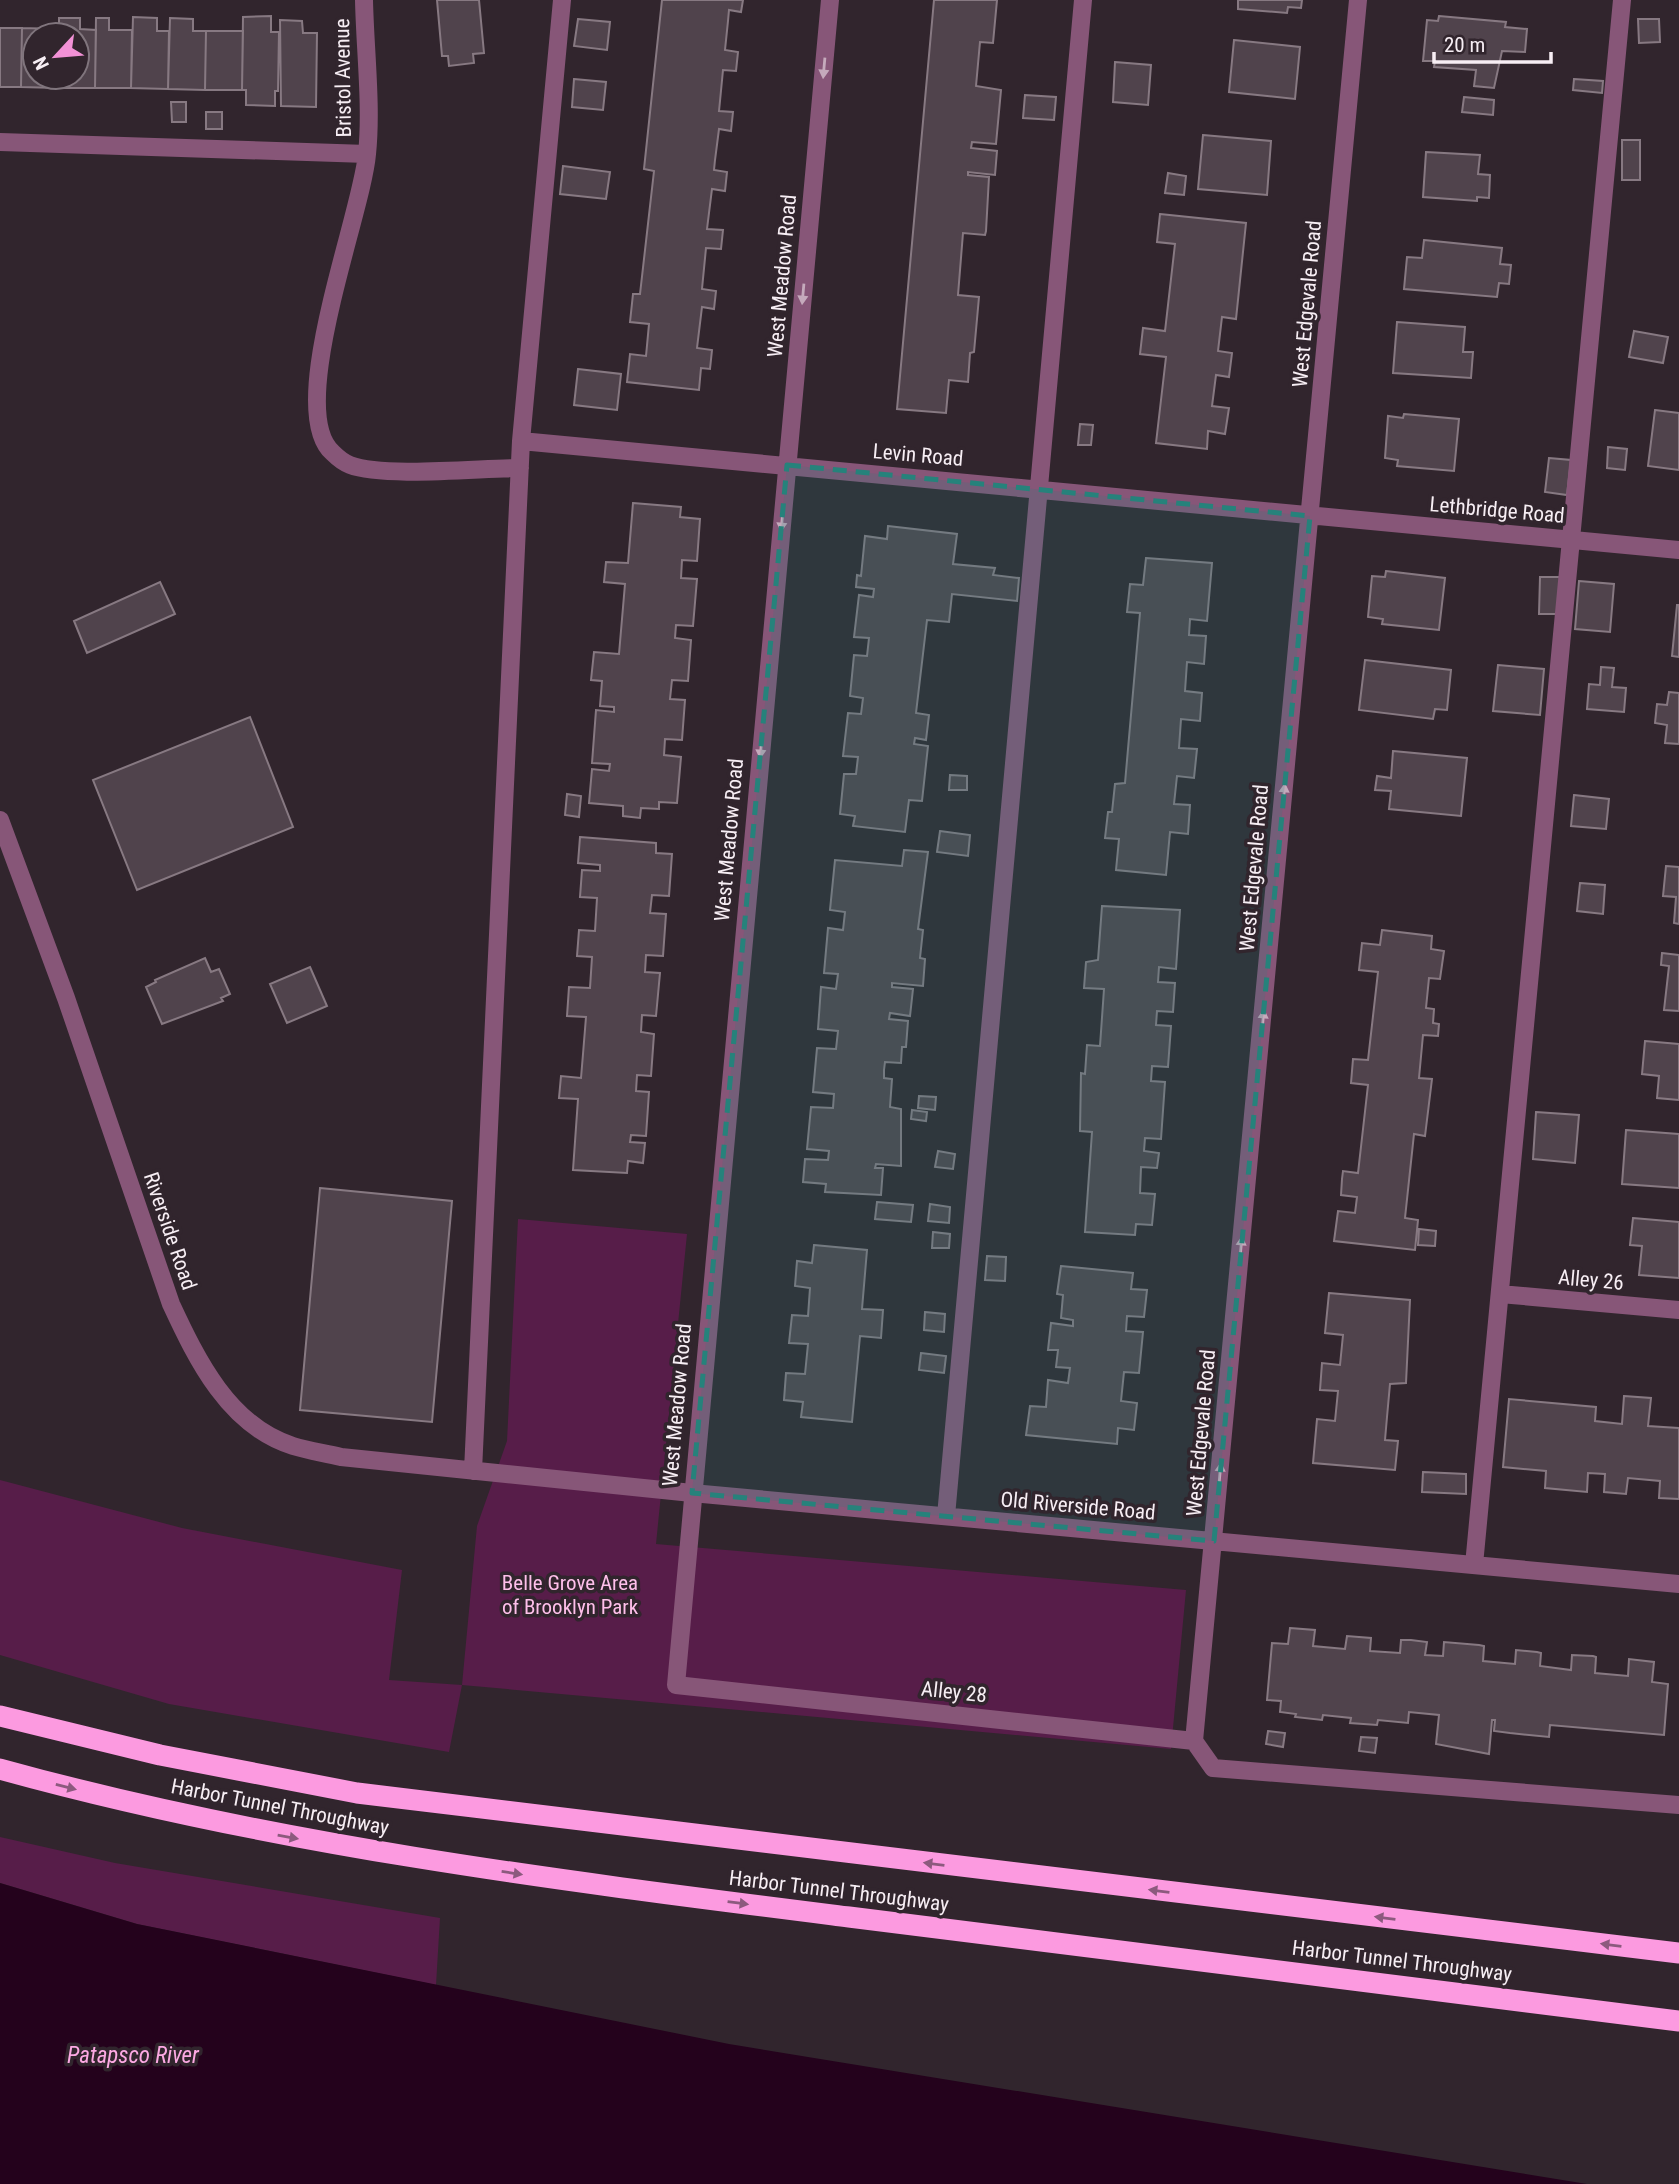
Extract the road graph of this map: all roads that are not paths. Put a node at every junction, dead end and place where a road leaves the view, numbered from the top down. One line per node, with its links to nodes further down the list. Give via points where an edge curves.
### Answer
1 (364, 0): 8 (street, Bristol Avenue)
2 (562, 0): 9 (street)
3 (830, 0): 10 (street, West Meadow Road, one-way to 10)
4 (1083, 0): 12 (street)
5 (1358, 0): 13 (street, West Edgevale Road)
6 (1622, 0): 14 (street)
7 (0, 142): 8 (street)
8 (367, 154): 11 (street, Bristol Avenue, via 336,274 315,402 320,434 330,452 350,465 388,470)
9 (522, 441): 10 (street, Levin Road); 11 (street)
10 (787, 465): 12 (street, Levin Road); 20 (street, West Meadow Road, one-way to 20)
11 (520, 468): 19 (street)
12 (1039, 489): 13 (street, Levin Road); 21 (street)
13 (1310, 516): 14 (street, Lethbridge Road); 22 (street, West Edgevale Road, one-way to 13)
14 (1572, 540): 15 (street, Lethbridge Road); 17 (street)
15 (1679, 550)
16 (0, 820): 19 (street, Riverside Road, via 171,1304 193,1351 225,1400 259,1429 291,1446 341,1457)
17 (1500, 1294): 18 (street, Alley 26); 23 (street)
18 (1679, 1310)
19 (473, 1471): 20 (street, Old Riverside Road)
20 (692, 1493): 21 (street, Old Riverside Road); 25 (street, West Meadow Road)
21 (946, 1516): 22 (street, Old Riverside Road)
22 (1213, 1541): 23 (street, Old Riverside Road); 27 (street, West Edgevale Road)
23 (1474, 1565): 24 (street, Old Riverside Road)
24 (1679, 1584)
25 (676, 1685): 27 (street, Alley 28)
26 (0, 1716): 30 (highway, Harbor Tunnel Throughway, one-way to 26, via 357,1793 160,1755)
27 (1194, 1741): 29 (street, via 1213,1768)
28 (0, 1769): 31 (highway, Harbor Tunnel Throughway, one-way to 31, via 282,1836 559,1881)
29 (1679, 1805)
30 (1679, 1954)
31 (1679, 2021)

